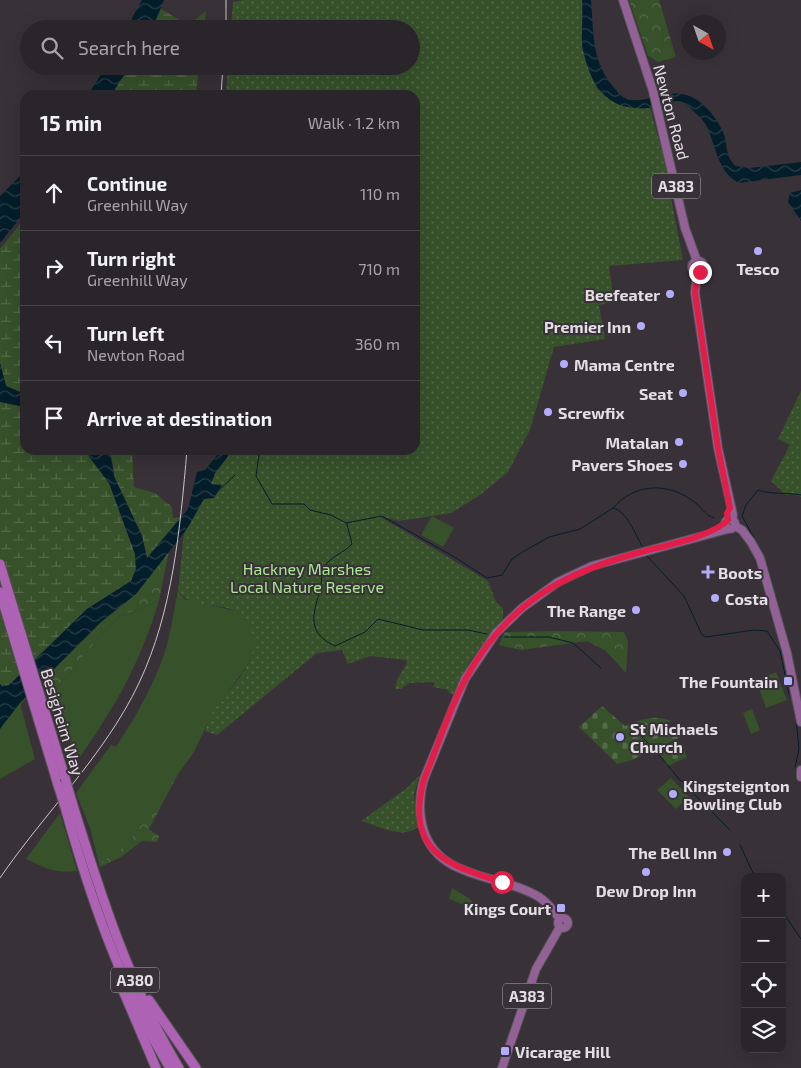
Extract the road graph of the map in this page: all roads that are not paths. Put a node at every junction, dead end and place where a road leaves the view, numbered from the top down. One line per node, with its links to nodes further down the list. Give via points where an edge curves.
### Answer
1 (623, 0): 2 (main road, Newton Road / A383, via 653,91 685,228 697,261 692,266 697,273 695,293 730,508 727,513)
2 (730, 525): 5 (main road, via 746,536 763,566 787,653); 16 (main road, A383, via 579,572 558,582 515,615 482,650 465,679 424,779 419,810 424,833 434,851 446,862 539,897 560,923 536,969)
3 (0, 564): 6 (highway, Besigheim Way / A380)
4 (0, 592): 6 (highway, Besigheim Way / A380)
5 (801, 722)
6 (46, 732): 9 (highway, Besigheim Way / A380, bridge)
7 (801, 770): 8 (main road)
8 (801, 777)
9 (68, 804): 10 (highway, Besigheim Way / A380, via 82,870); 11 (highway, Besigheim Way / A380)
10 (107, 938): 12 (highway, A380, via 124,996); 13 (highway, A380, via 148,1030)
11 (123, 954): 14 (highway, A380); 15 (highway, A380, via 158,1015)
12 (156, 1068)
13 (170, 1068)
14 (179, 1068)
15 (196, 1068)
16 (502, 1068)

